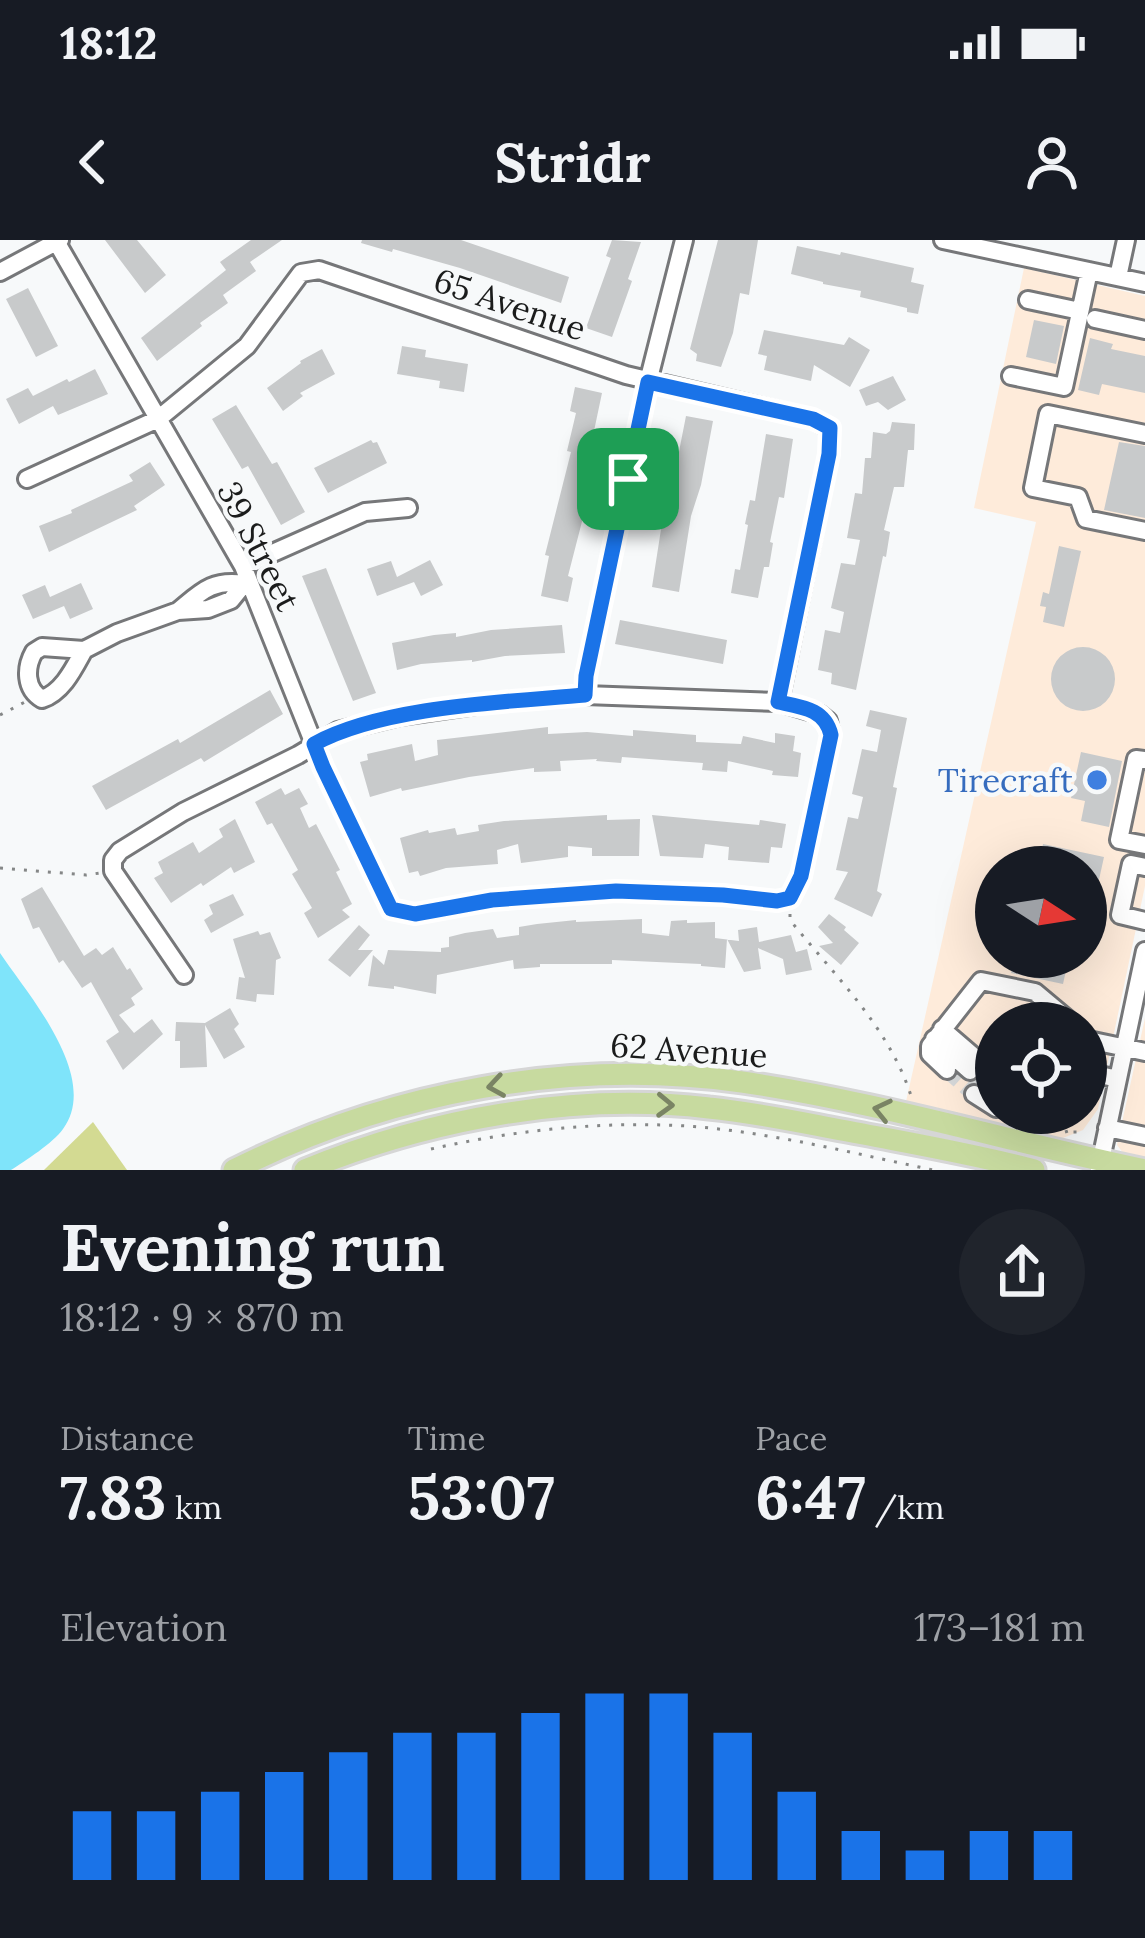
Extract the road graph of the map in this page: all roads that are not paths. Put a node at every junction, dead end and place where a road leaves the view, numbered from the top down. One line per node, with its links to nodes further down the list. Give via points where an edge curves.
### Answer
1 (684, 240): 13 (street)
2 (943, 240): 5 (street)
3 (1126, 240): 7 (street)
4 (58, 241): 6 (street); 14 (street, 39 Street)
5 (1089, 271): 7 (street); 10 (street)
6 (0, 272)
7 (1118, 278): 8 (street)
8 (1145, 283)
9 (1028, 300): 10 (street)
10 (1088, 315): 11 (street); 12 (street, via 1064,387)
11 (1145, 328)
12 (1011, 376)
13 (648, 382): 14 (street, 65 Avenue, via 319,270 301,273 247,346); 21 (street); 22 (street, 65 Avenue, via 830,428)
14 (158, 419): 16 (street, 65 Avenue); 19 (street, 39 Street)
15 (1145, 434): 18 (street, via 1048,414 1033,488 1078,497 1086,519)
16 (27, 478)
17 (407, 508): 19 (street, via 365,512)
18 (1145, 531)
19 (245, 577): 20 (street, via 231,600 178,611); 23 (street, 39 Street)
20 (84, 650): 20 (street, via 34,652 28,670 36,696 52,696)
21 (585, 695): 22 (street); 23 (street, via 400,716)
22 (778, 702): 23 (street, 39 Street, via 819,714 831,735 801,876 790,898 777,901 616,891 415,914 391,909)
23 (314, 744): 29 (street, via 183,812 113,860)
24 (1145, 760): 25 (street, via 1136,759 1119,840)
25 (1145, 845)
26 (1145, 867): 27 (street, via 1131,864 1120,915)
27 (1145, 921)
28 (1144, 961): 31 (street)
29 (184, 975)
30 (1047, 1002): 32 (street, via 981,981)
31 (1139, 1006): 34 (street)
32 (935, 1041): 36 (street); 37 (street)
33 (1107, 1043): 34 (street)
34 (1124, 1048): 35 (street); 39 (street)
35 (1145, 1052)
36 (975, 1067)
37 (947, 1070)
38 (1107, 1077): 39 (street)
39 (1118, 1079): 40 (street)
40 (1107, 1128): 42 (street)
41 (1106, 1134): 43 (street)
42 (1145, 1136)
43 (1099, 1165): 44 (main road, 62 Avenue, one-way to 44, via 790,1090 635,1075 551,1078 435,1097 334,1126); 47 (main road, 62 Avenue)
44 (234, 1170)
45 (304, 1170): 46 (main road, 62 Avenue, one-way to 46, via 464,1122 631,1105 776,1118)
46 (1034, 1170)
47 (1145, 1170)

